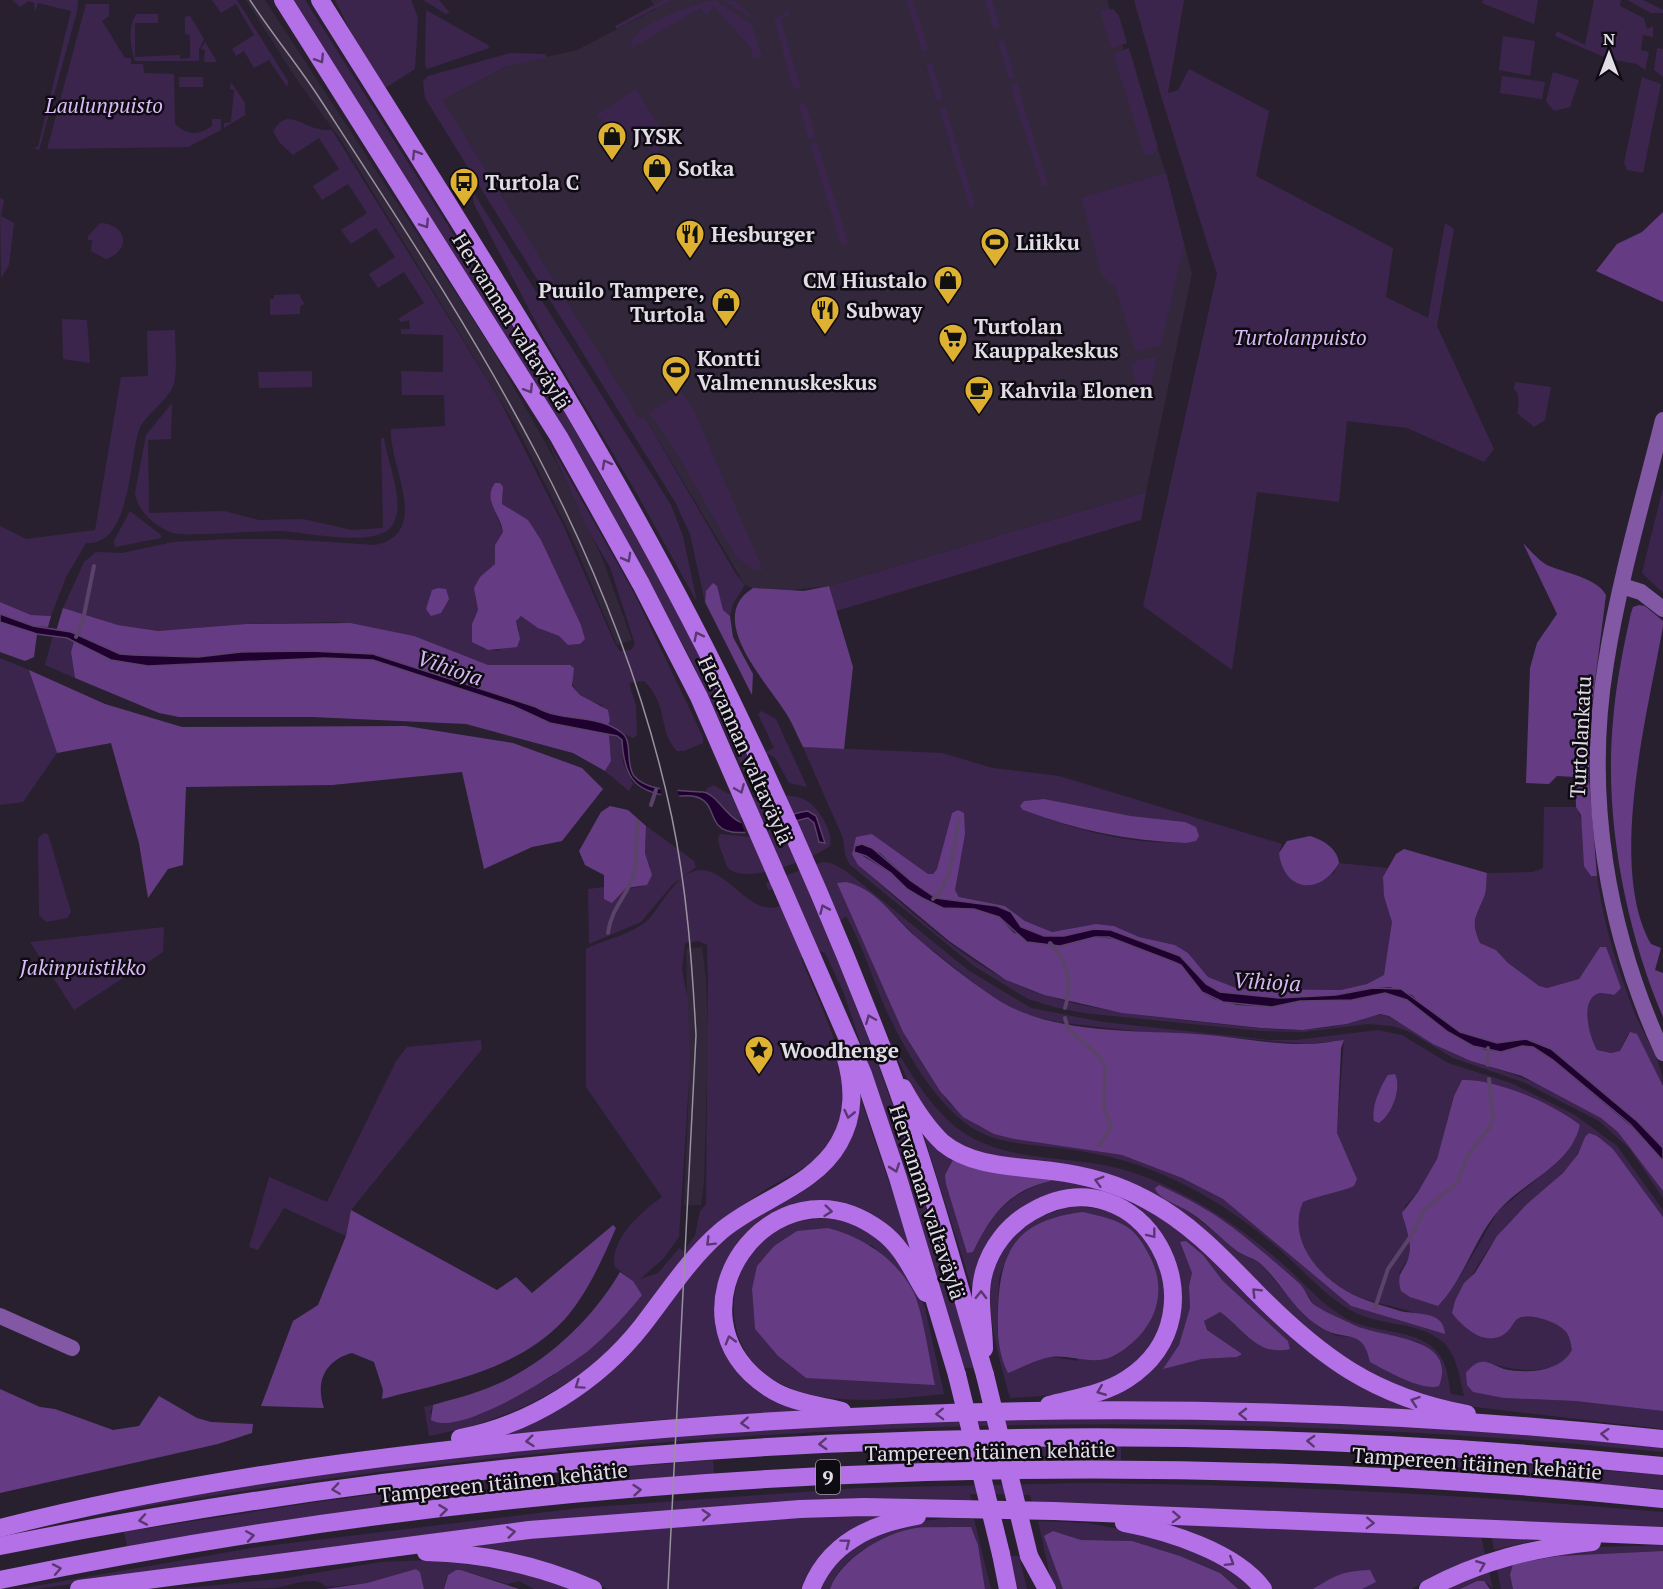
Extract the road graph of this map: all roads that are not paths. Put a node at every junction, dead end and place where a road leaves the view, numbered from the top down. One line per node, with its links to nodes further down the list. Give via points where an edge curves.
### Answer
1 (283, 0): 6 (highway, Hervannan valtaväylä, one-way to 6, via 559,438 641,584 717,735)
2 (320, 0): 8 (highway, Hervannan valtaväylä, one-way to 2, via 848,963 743,725 665,572 589,433)
3 (1663, 420): 4 (main road, Turtolankatu)
4 (1622, 586): 5 (main road, via 1641,592); 7 (main road, Turtolankatu, via 1599,724 1599,819 1624,954)
5 (1663, 609)
6 (829, 996): 10 (highway, Hervannan valtaväylä, one-way to 10, via 863,1074); 17 (highway, one-way to 17, via 853,1091 839,1143 821,1166 720,1232 694,1258 628,1343 567,1393 530,1414 480,1434)
7 (1663, 1053)
8 (887, 1062): 12 (highway, Hervannan valtaväylä); 15 (highway, one-way to 8, via 1469,1415 1406,1398 1347,1370 1299,1334 1203,1239 1148,1200 1095,1179 994,1164 953,1150 929,1129)
9 (0, 1316): 11 (main road)
10 (941, 1317): 14 (highway, one-way to 10, via 809,1404 770,1389 744,1366 732,1349 724,1289 737,1256 749,1240 783,1216 799,1211 824,1209 845,1213 881,1231 895,1245); 27 (highway, Hervannan valtaväylä, bridge)
11 (72, 1348)
12 (985, 1375): 13 (highway, one-way to 13, via 981,1285 988,1259 1012,1225 1050,1203 1089,1199 1123,1208 1150,1230 1161,1246 1172,1279 1168,1328 1158,1349 1126,1380 1095,1394); 26 (highway, Hervannan valtaväylä, bridge)
13 (1019, 1412): 14 (highway, one-way to 14); 15 (highway, one-way to 13, via 1269,1414)
14 (864, 1417): 17 (highway, one-way to 17, via 633,1431)
15 (1490, 1425): 16 (highway, one-way to 15)
16 (1663, 1439)
17 (380, 1457): 22 (highway, via 100,1505)
18 (1663, 1466): 24 (highway, Tampereen itäinen kehätie / 9, one-way to 24, via 1445,1448 1267,1439 1037,1438 788,1446 615,1458 349,1487)
19 (1663, 1499): 28 (highway, Tampereen itäinen kehätie / 9, one-way to 19, via 195,1544 339,1522 505,1502 778,1479 1151,1470 1445,1481)
20 (964, 1508): 21 (highway); 25 (highway, one-way to 20, via 668,1517 800,1509); 31 (highway, one-way to 20, via 832,1554 860,1533 898,1519)
21 (1054, 1511): 23 (highway, one-way to 23); 36 (highway, one-way to 36, via 1137,1525 1191,1542 1247,1573)
22 (0, 1528)
23 (1658, 1536): 37 (highway, one-way to 23, via 1469,1569 1518,1553)
24 (0, 1546)
25 (370, 1549): 29 (highway); 30 (highway, via 485,1557)
26 (1029, 1556): 34 (highway, Hervannan valtaväylä); 35 (highway)
27 (1002, 1558): 32 (highway); 33 (highway, Hervannan valtaväylä)
28 (0, 1581)
29 (79, 1589)
30 (593, 1589)
31 (811, 1589)
32 (1001, 1589)
33 (1008, 1589)
34 (1035, 1589)
35 (1047, 1589)
36 (1263, 1589)
37 (1428, 1589)

